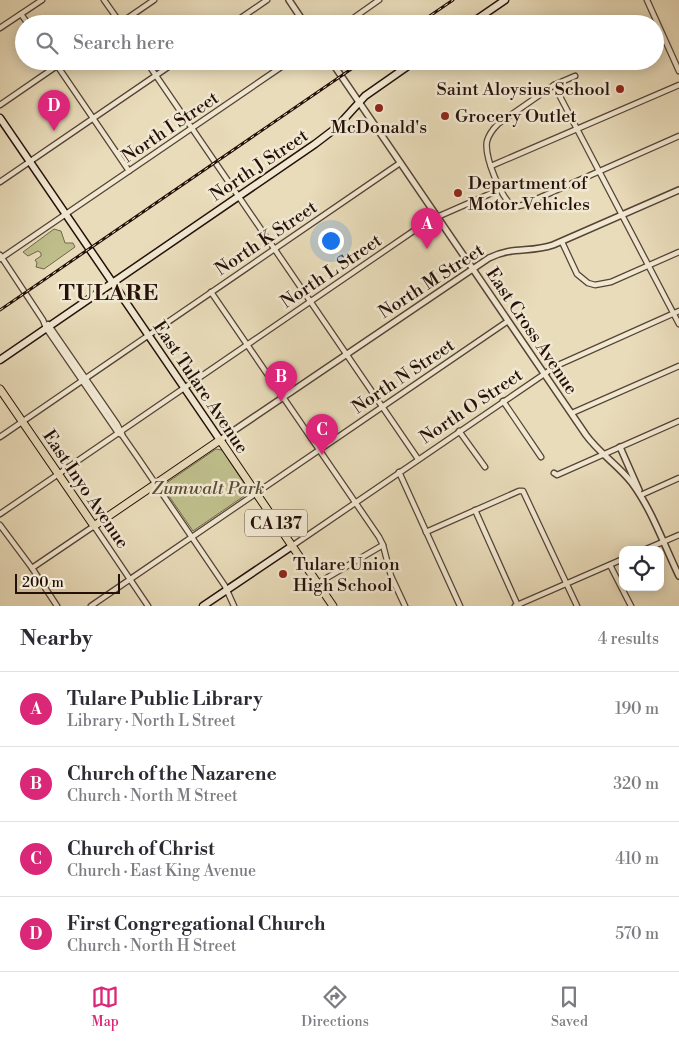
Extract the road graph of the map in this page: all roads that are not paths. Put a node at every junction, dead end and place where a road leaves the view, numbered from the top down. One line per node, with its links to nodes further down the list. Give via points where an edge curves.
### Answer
1 (42, 0): 9 (street)
2 (104, 0): 10 (street)
3 (154, 0): 11 (street)
4 (267, 0): 12 (street)
5 (289, 0): 13 (street)
6 (379, 0): 14 (street)
7 (505, 0): 15 (main road)
8 (647, 0): 16 (street)
9 (21, 14)
10 (114, 15)
11 (133, 15)
12 (245, 15)
13 (299, 15)
14 (357, 15)
15 (483, 15)
16 (654, 15)
17 (15, 18): 18 (street)
18 (0, 28)
19 (664, 37): 27 (street)
20 (51, 70): 33 (street)
21 (60, 70): 35 (street)
22 (152, 70): 28 (street)
23 (164, 70): 28 (street)
24 (277, 70): 36 (street, North I Street)
25 (337, 70): 32 (street, East Cross Avenue)
26 (401, 70): 32 (main road, North J Street)
27 (679, 70)
28 (156, 76): 35 (street); 36 (street)
29 (575, 76): 30 (street)
30 (554, 85): 37 (street); 41 (street, via 498,124 491,133 487,153)
31 (679, 85): 37 (street)
32 (359, 102): 40 (street, East Cross Avenue); 47 (main road, North J Street, via 322,140)
33 (0, 105)
34 (0, 118): 39 (main road, East Tulare Avenue)
35 (93, 118): 39 (street); 42 (street)
36 (192, 129): 42 (street, North I Street); 47 (street)
37 (577, 129): 41 (street); 43 (street)
38 (679, 136): 43 (street)
39 (30, 162): 44 (street); 48 (main road, East Tulare Avenue)
40 (400, 163): 50 (street, East Cross Avenue); 52 (street, North K Street)
41 (491, 166): 45 (street)
42 (129, 171): 48 (street, North I Street)
43 (599, 171): 45 (street, via 517,207 508,203); 49 (street)
44 (0, 182)
45 (501, 189): 50 (street, North L Street)
46 (679, 190): 49 (street, North M Street)
47 (239, 197): 52 (street); 57 (main road, North J Street)
48 (66, 215): 54 (street, North I Street); 57 (main road, East Tulare Avenue)
49 (622, 215): 51 (street, North M Street); 55 (street)
50 (436, 217): 56 (street, East Cross Avenue); 59 (street, North L Street)
51 (562, 242): 55 (street, via 578,274 591,284 604,284); 56 (street, North M Street, via 542,248 506,251)
52 (274, 249): 58 (street, North K Street); 59 (street)
53 (679, 252): 55 (street)
54 (1, 257): 63 (street)
55 (648, 266): 60 (street)
56 (473, 268): 61 (street, East Cross Avenue); 66 (street, North M Street)
57 (112, 283): 63 (main road, North J Street); 64 (main road, East Tulare Avenue)
58 (211, 292): 64 (street, North K Street); 65 (street)
59 (310, 302): 65 (street, North L Street); 66 (street)
60 (676, 312): 62 (street); 69 (street, North O Street)
61 (508, 322): 69 (street, East Cross Avenue); 75 (street, North N Street)
62 (679, 324)
63 (48, 327): 67 (main road, North J Street); 70 (street)
64 (148, 336): 70 (street, North K Street); 71 (main road, East Tulare Avenue)
65 (247, 345): 71 (street, North L Street); 73 (street)
66 (346, 354): 73 (street, North M Street); 75 (street)
67 (0, 360)
68 (679, 366): 76 (street)
69 (544, 373): 74 (street, North O Street); 76 (street, East Cross Avenue)
70 (84, 380): 78 (street, North K Street); 80 (street)
71 (184, 388): 80 (street, North L Street); 82 (main road, East Tulare Avenue)
72 (0, 389): 78 (main road, East Inyo Avenue)
73 (283, 397): 82 (street, North M Street); 84 (street)
74 (503, 401): 79 (street, North O Street); 86 (street)
75 (382, 407): 84 (street, North N Street); 87 (street)
76 (572, 413): 85 (street, East Cross Avenue)
77 (679, 421): 83 (street)
78 (22, 422): 81 (street, North K Street); 90 (main road, East Inyo Avenue)
79 (459, 431): 87 (street, North O Street); 88 (street)
80 (120, 433): 90 (street, North L Street); 93 (street)
81 (0, 437)
82 (220, 440): 93 (main road); 94 (main road, East Tulare Avenue / CA 137)
83 (620, 447): 85 (street); 95 (street)
84 (319, 450): 94 (street, North N Street); 96 (street)
85 (603, 454): 91 (street); 95 (street, East Cross Avenue, via 627,476)
86 (541, 457)
87 (418, 459): 89 (street, North O Street)
88 (485, 467)
89 (399, 472): 96 (street, North O Street); 101 (street)
90 (58, 474): 98 (street, North L Street); 100 (main road, East Inyo Avenue)
91 (554, 474)
92 (679, 478): 95 (street)
93 (156, 484): 100 (main road); 103 (street)
94 (256, 493): 103 (street, North N Street); 106 (main road, East Tulare Avenue / CA 137)
95 (641, 495): 104 (street, East Cross Avenue)
96 (355, 502): 105 (street); 106 (street, North O Street)
97 (475, 510): 101 (street); 114 (street, via 523,491); 124 (street)
98 (0, 514)
99 (0, 525): 110 (street)
100 (94, 526): 110 (street); 112 (street, East Inyo Avenue)
101 (426, 532): 123 (street)
102 (679, 535): 104 (street)
103 (192, 537): 112 (street, North N Street); 115 (street)
104 (663, 542): 107 (street); 111 (street, East Cross Avenue)
105 (383, 545): 113 (street); 122 (street, via 391,576)
106 (292, 546): 113 (main road, East Tulare Avenue / CA 137); 115 (main road)
107 (654, 546)
108 (619, 561): 109 (street)
109 (610, 564): 114 (street); 126 (street)
110 (32, 568): 116 (street)
111 (679, 576)
112 (130, 579): 117 (street, North N Street); 118 (street, East Inyo Avenue)
113 (318, 583): 121 (main road, East Tulare Avenue / CA 137)
114 (566, 584): 124 (street); 125 (street)
115 (227, 590): 119 (main road); 120 (street)
116 (57, 606)
117 (91, 606)
118 (148, 606)
119 (204, 606)
120 (234, 606)
121 (333, 606)
122 (405, 606)
123 (460, 606)
124 (517, 606)
125 (576, 606)
126 (631, 606)

